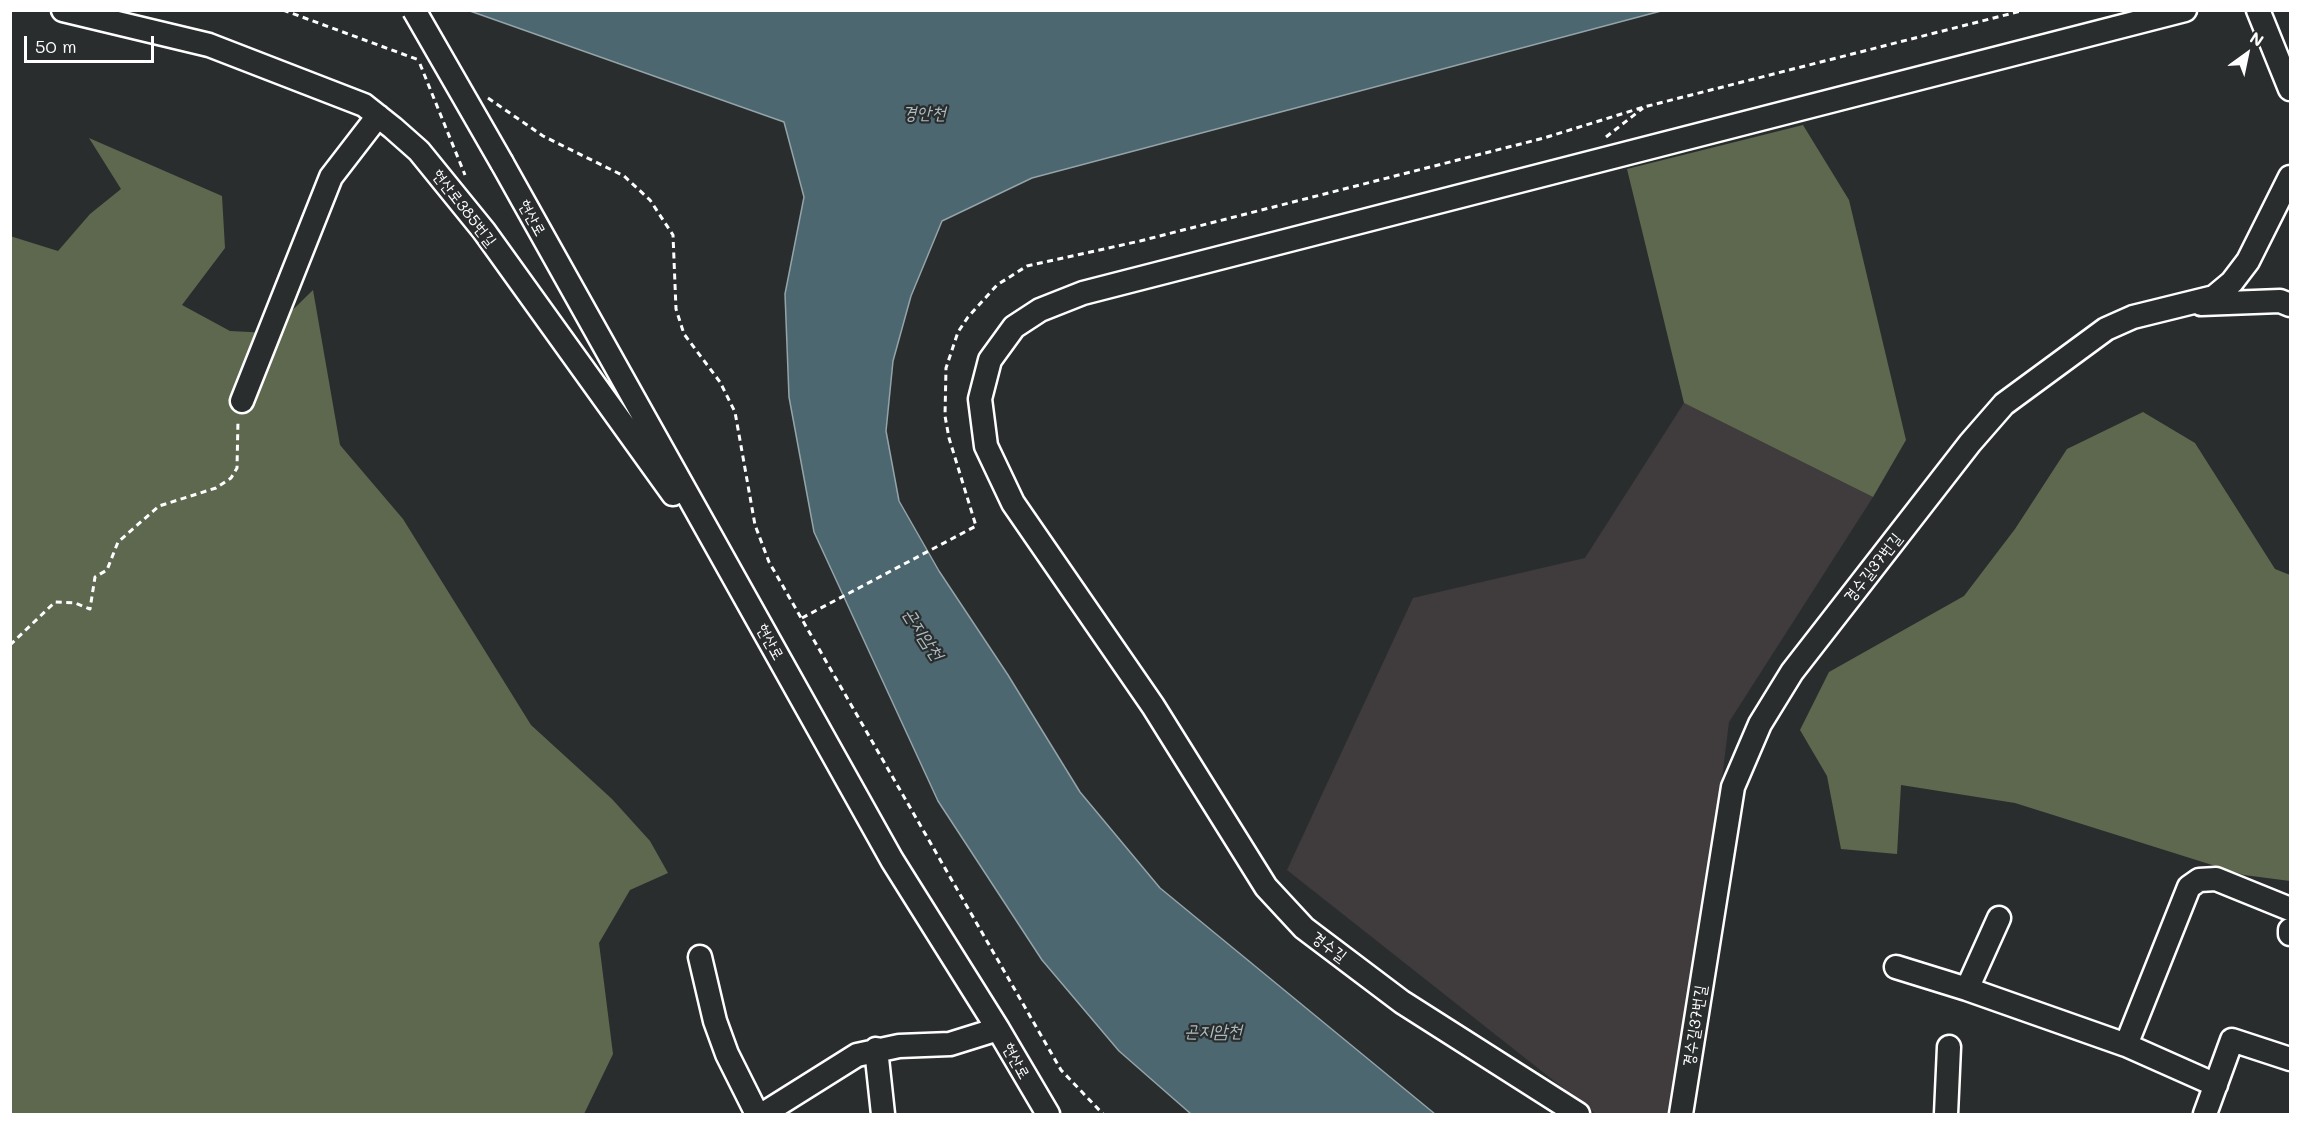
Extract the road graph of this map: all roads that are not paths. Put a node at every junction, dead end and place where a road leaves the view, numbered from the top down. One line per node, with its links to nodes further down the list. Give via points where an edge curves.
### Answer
1 (63, 10): 6 (street, 현산로385번길, via 209,45 364,105)
2 (414, 10): 11 (street, 현산로, bridge)
3 (2185, 10): 27 (street, 경수길, via 1083,293 1040,310 1014,327 990,360 980,399 987,446 1013,503 1153,706 1266,887 1304,928 1401,1002)
4 (2258, 10): 5 (street)
5 (2290, 89)
6 (378, 116): 10 (street, via 331,177); 11 (street, 현산로385번길, via 419,151 484,231)
7 (2290, 177): 8 (street, 경수길37번길, via 2248,261 2232,282 2214,297)
8 (2193, 304): 9 (street); 28 (street, 경수길37번길, via 2143,314 2106,329 2004,404 1792,672 1760,724 1733,787)
9 (2290, 305)
10 (242, 401)
11 (735, 580): 17 (street, 현산로, via 892,860)
12 (2290, 909): 18 (street, via 2216,879 2199,880 2189,888)
13 (1999, 918): 16 (street)
14 (700, 957): 23 (street, via 719,1032)
15 (1896, 967): 16 (street)
16 (1967, 988): 18 (street)
17 (999, 1029): 20 (street, via 950,1044); 26 (street, 현산로)
18 (2126, 1045): 22 (street)
19 (1949, 1047): 29 (street)
20 (876, 1049): 24 (street, via 857,1055); 25 (street)
21 (2290, 1059): 22 (street, via 2232,1040)
22 (2216, 1085): 30 (street)
23 (757, 1114)
24 (763, 1114)
25 (883, 1114)
26 (1048, 1114)
27 (1578, 1114)
28 (1682, 1114)
29 (1946, 1114)
30 (2205, 1114)

